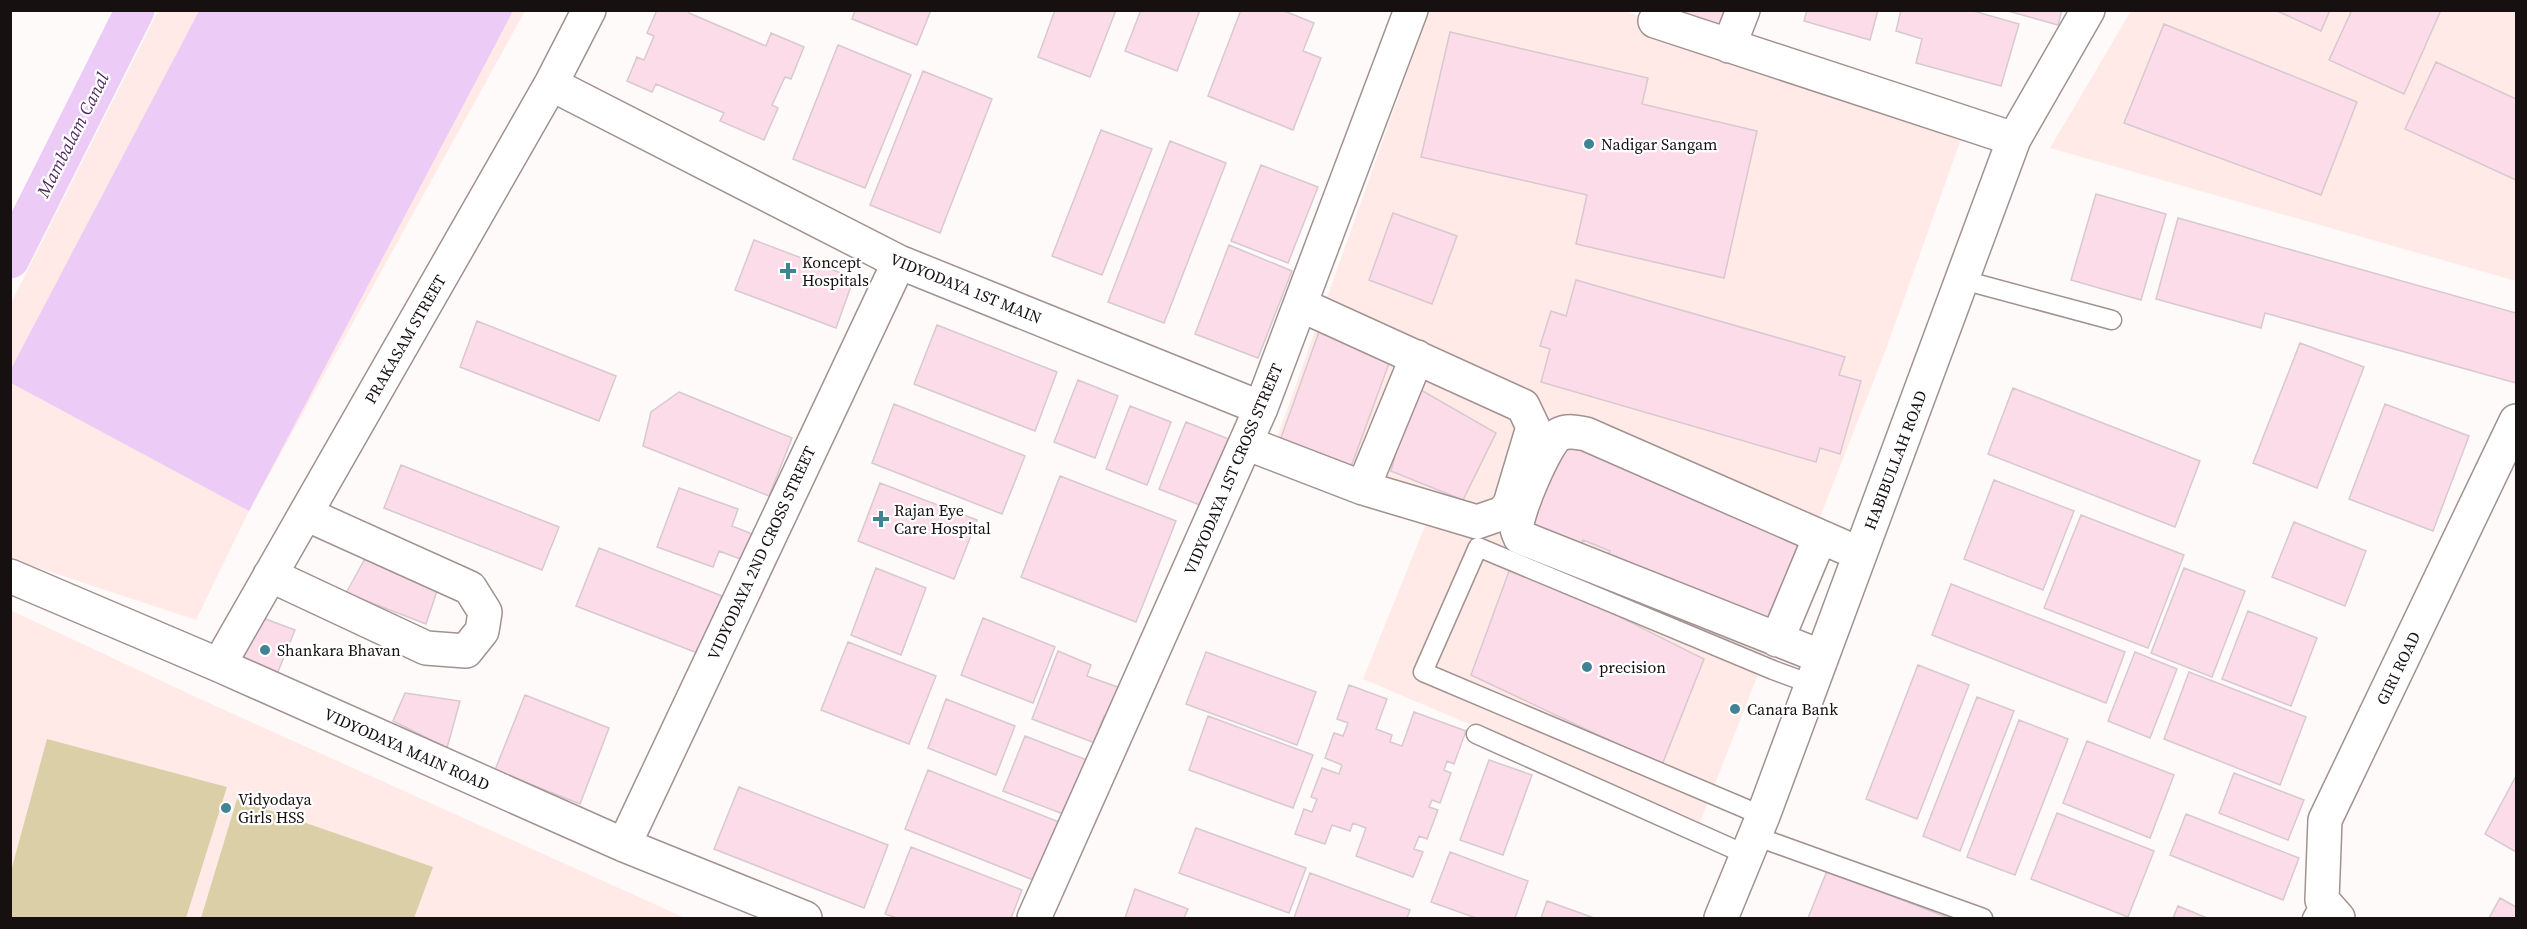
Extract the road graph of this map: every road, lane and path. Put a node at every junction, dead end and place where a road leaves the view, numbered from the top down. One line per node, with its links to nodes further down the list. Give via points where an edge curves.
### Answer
1 (589, 10): 7 (street, PRAKASAM STREET)
2 (1411, 10): 11 (street, VIDYODAYA 1ST CROSS STREET)
3 (1743, 10): 6 (street)
4 (2088, 10): 8 (street, HABIBULLAH ROAD)
5 (1655, 21): 6 (street)
6 (1729, 46): 8 (street)
7 (551, 84): 9 (street, VIDYODAYA 1ST MAIN); 18 (street, PRAKASAM STREET)
8 (2014, 139): 10 (street, HABIBULLAH ROAD)
9 (899, 262): 14 (street, VIDYODAYA 1ST MAIN); 28 (street, VIDYODAYA 2ND CROSS STREET)
10 (1963, 280): 12 (lane); 20 (street, HABIBULLAH ROAD)
11 (1301, 305): 13 (street); 14 (street, VIDYODAYA 1ST CROSS STREET)
12 (2112, 320)
13 (1416, 357): 17 (street); 17 (street, via 1523,406 1529,415 1533,427 1510,504 1503,513 1477,522)
14 (1261, 408): 16 (street, VIDYODAYA 1ST CROSS STREET)
15 (2517, 421): 29 (street, GIRI ROAD, via 2325,820)
16 (1246, 443): 17 (street); 31 (street, VIDYODAYA 1ST CROSS STREET)
17 (1363, 488)
18 (306, 514): 21 (street, PRAKASAM STREET); 21 (street, via 470,588 485,612 482,631 466,651 426,648)
19 (1820, 537): 20 (street); 23 (street); 23 (street, via 1586,434 1571,432 1557,435 1548,446 1519,514 1520,537)
20 (1860, 554): 25 (street, HABIBULLAH ROAD)
21 (270, 575): 24 (street, PRAKASAM STREET)
22 (10, 576): 24 (street, VIDYODAYA MAIN ROAD)
23 (1777, 640): 25 (street)
24 (219, 665): 28 (street, VIDYODAYA MAIN ROAD)
25 (1817, 671): 27 (street, HABIBULLAH ROAD); 27 (lane, via 1773,670 1478,547 1423,672)
26 (1476, 734): 27 (lane)
27 (1755, 836): 32 (street, HABIBULLAH ROAD); 33 (lane)
28 (624, 845): 30 (street, VIDYODAYA MAIN ROAD)
29 (2324, 912)
30 (805, 918)
31 (1034, 918)
32 (1721, 918)
33 (1983, 918)

